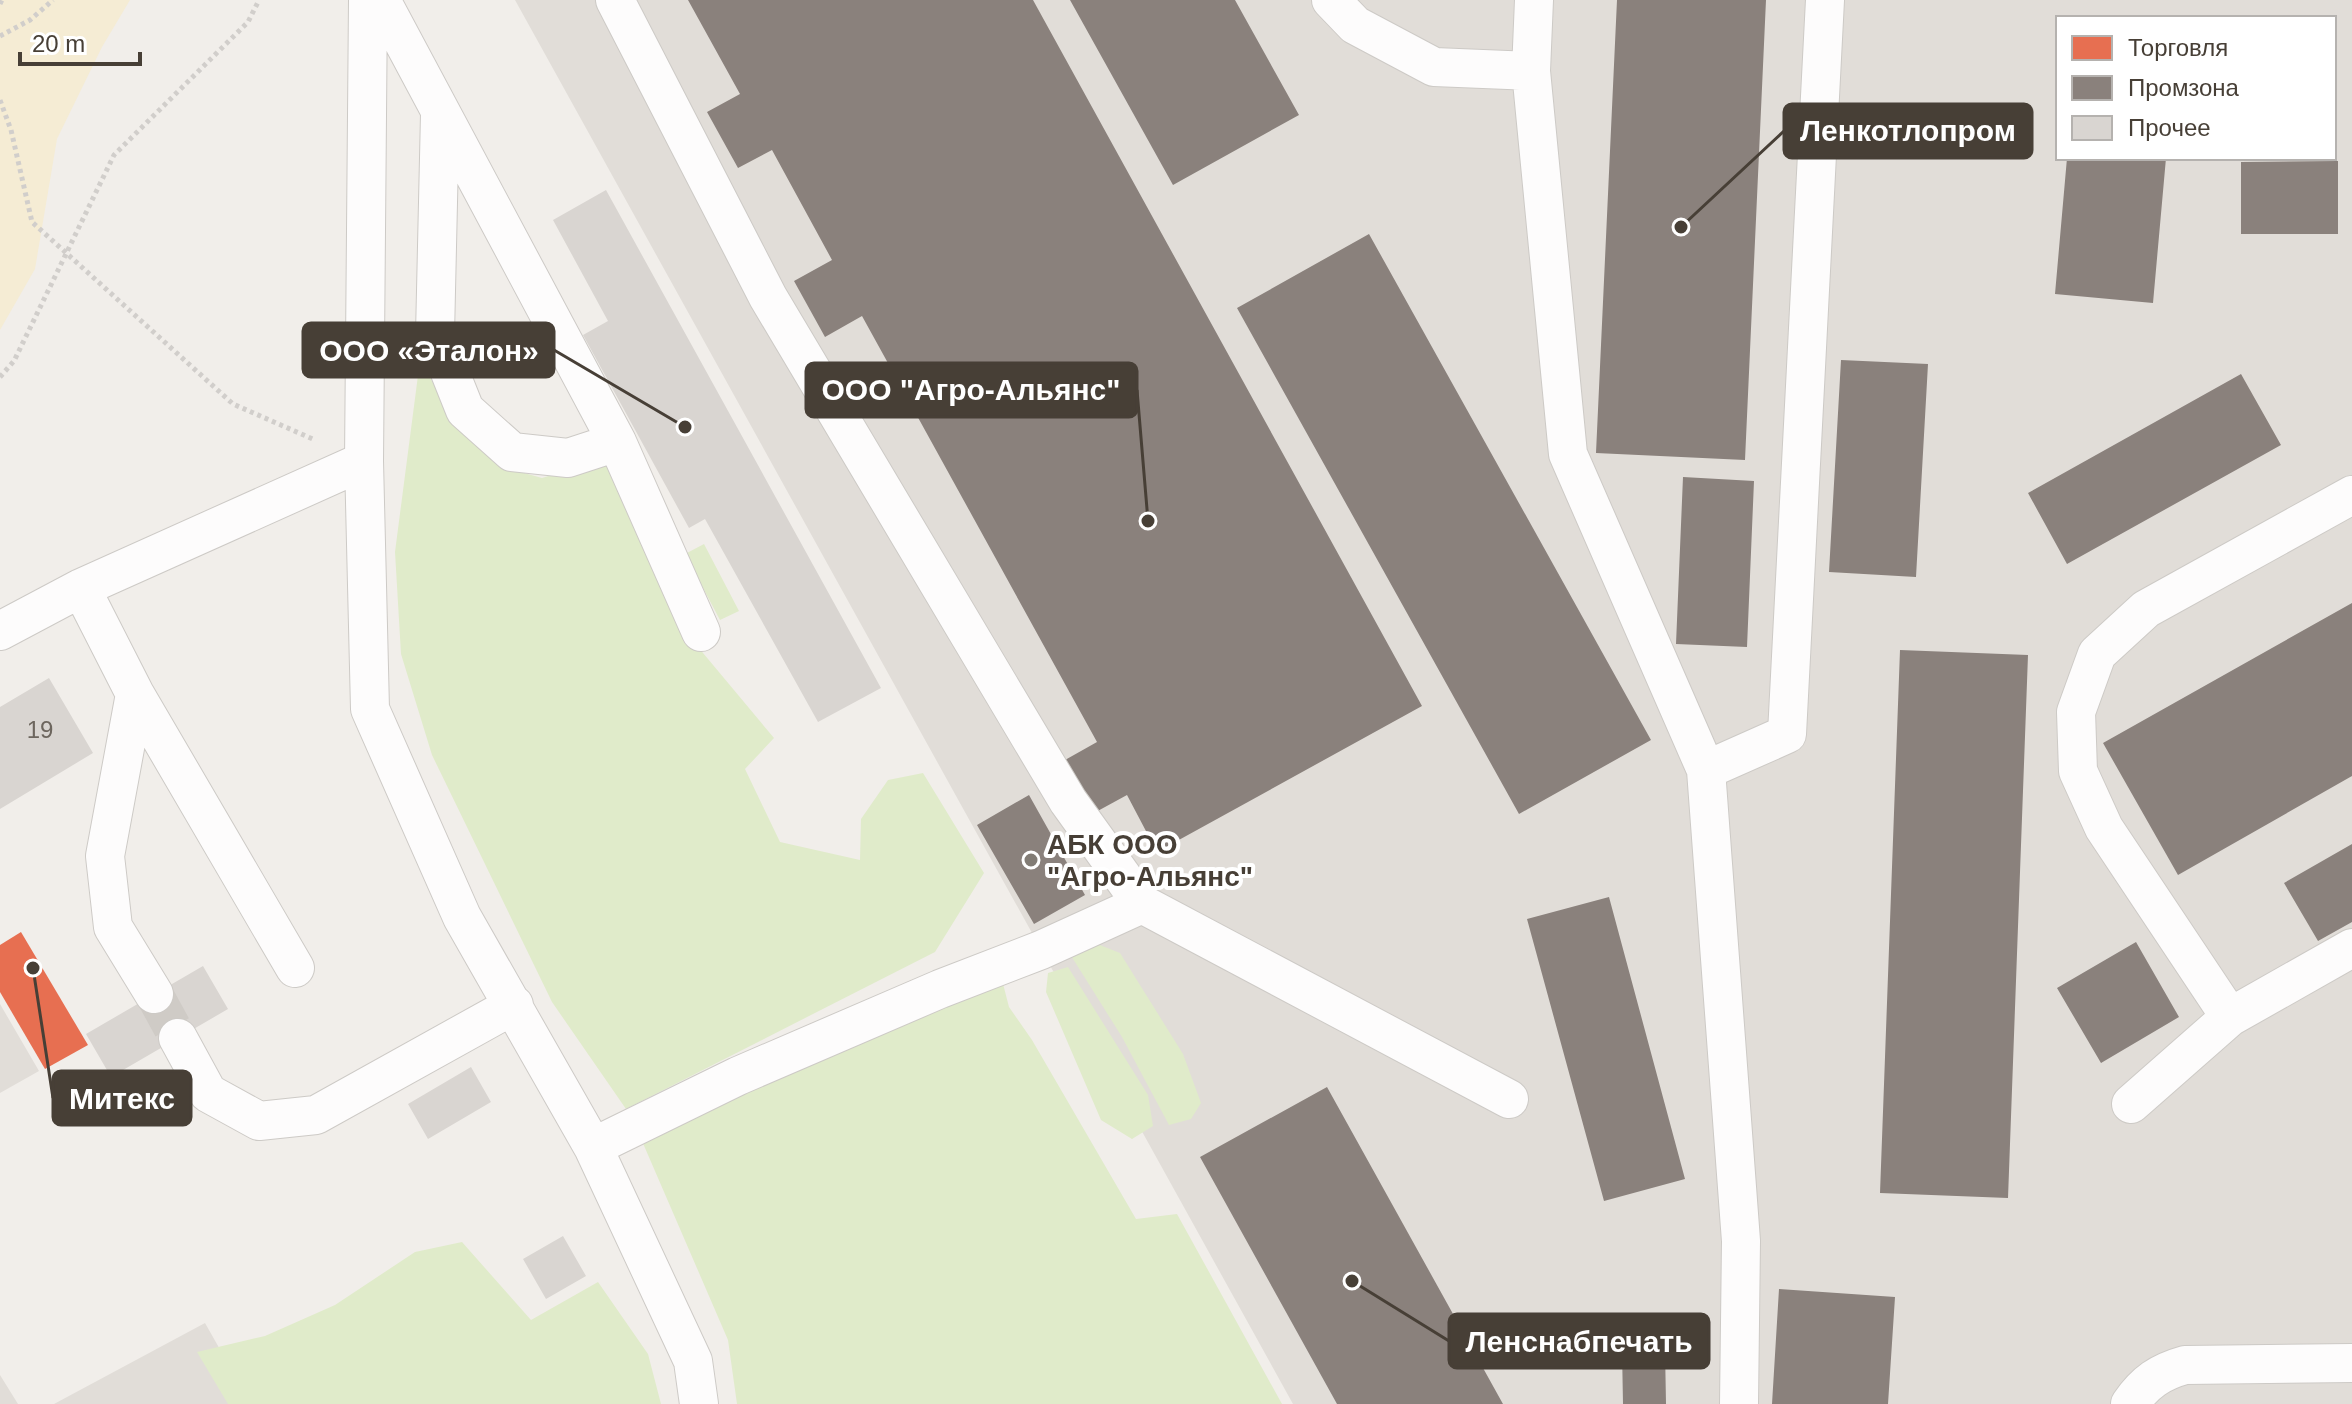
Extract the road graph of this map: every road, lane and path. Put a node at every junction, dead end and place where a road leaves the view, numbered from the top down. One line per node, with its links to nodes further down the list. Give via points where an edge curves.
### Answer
1 (53, 0): 9 (path)
2 (259, 0): 13 (path, via 248,22 114,155)
3 (368, 0): 16 (street)
4 (381, 0): 12 (street)
5 (615, 0): 23 (street, via 768,297 1068,801)
6 (1331, 0): 10 (street, via 1355,25 1434,67)
7 (1534, 0): 10 (street)
8 (1825, 0): 22 (street, via 1787,734)
9 (0, 36)
10 (1531, 71): 22 (street, via 1568,454)
11 (0, 100): 13 (path, via 32,222)
12 (440, 110): 15 (street); 15 (street, via 435,335 465,410 512,452 568,458)
13 (66, 254): 14 (path, via 14,361); 16 (path, via 233,404)
14 (0, 377)
15 (617, 442): 20 (street)
16 (364, 461): 18 (street); 27 (street, via 370,709 462,917)
17 (2352, 495): 28 (street, via 2146,609 2097,654 2076,712 2078,771 2104,828)
18 (81, 588): 19 (street); 21 (street)
19 (0, 631)
20 (701, 632)
21 (135, 694): 25 (street); 26 (street, via 105,856 113,927)
22 (1706, 770): 35 (street, via 1741,1241)
23 (1142, 904): 30 (street); 32 (street, via 738,1076)
24 (2352, 948): 28 (street)
25 (295, 968)
26 (154, 994)
27 (514, 1005): 29 (street, via 316,1115 259,1121 208,1093); 32 (street)
28 (2230, 1017): 31 (street)
29 (178, 1038)
30 (1509, 1099)
31 (2131, 1104)
32 (593, 1147): 34 (street, via 693,1361)
33 (2352, 1363): 36 (street, via 2185,1365 2160,1372)
34 (699, 1404)
35 (1739, 1404)
36 (2130, 1404)

